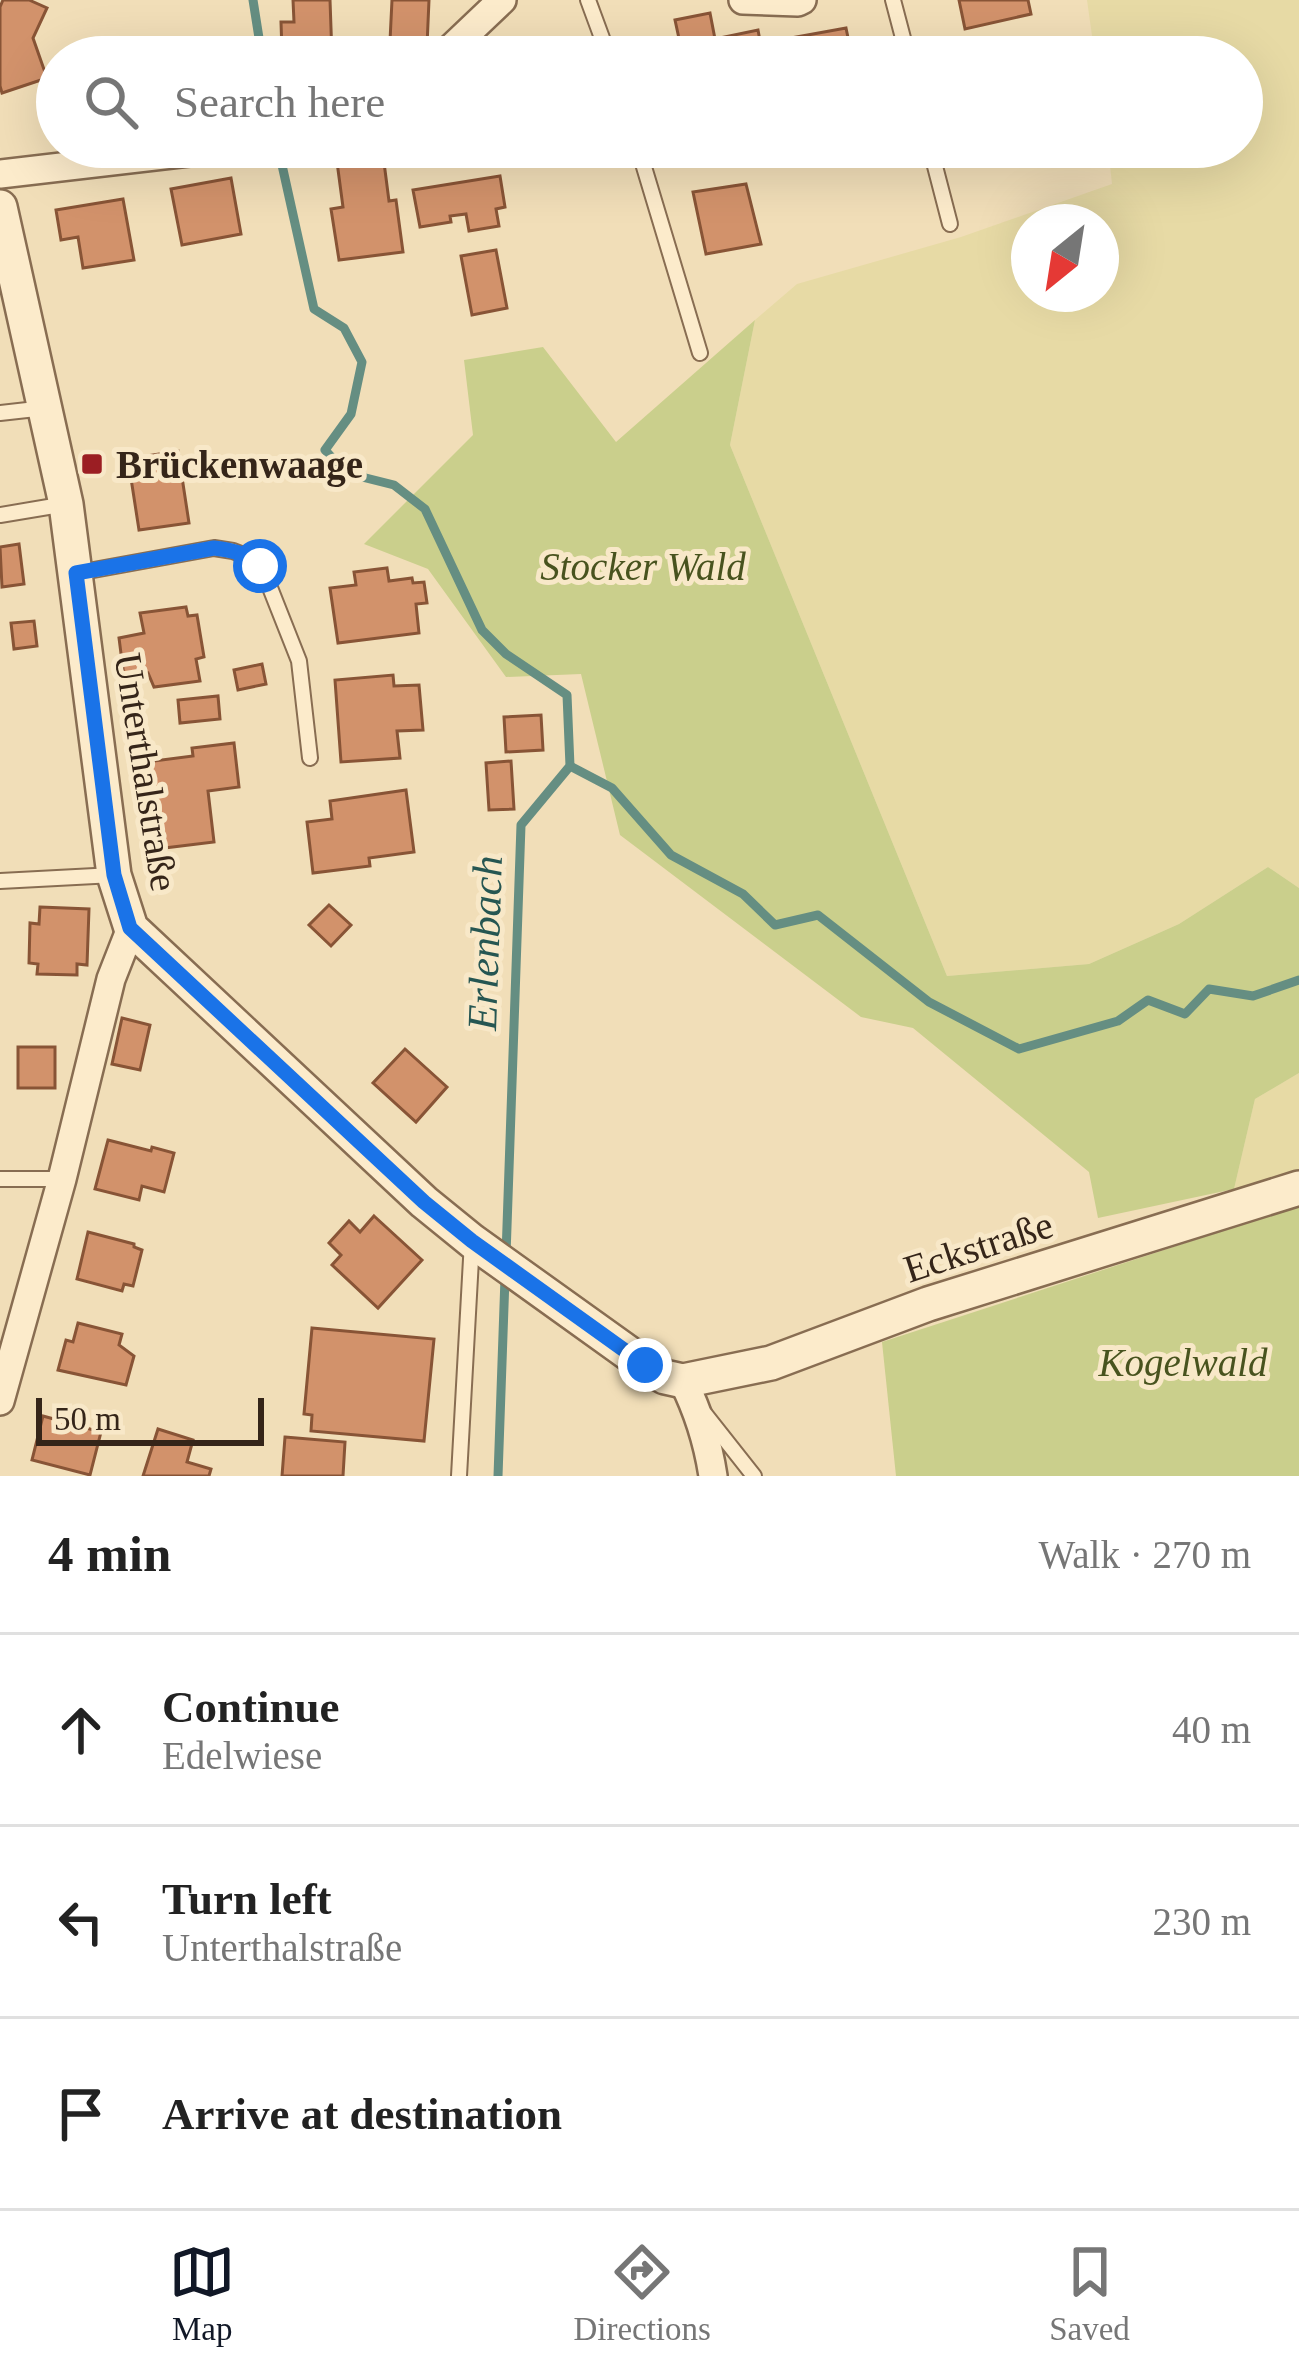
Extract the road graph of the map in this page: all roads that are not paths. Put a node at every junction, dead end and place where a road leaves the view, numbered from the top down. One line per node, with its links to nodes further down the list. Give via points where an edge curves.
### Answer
1 (502, 0): 6 (street)
2 (588, 0): 7 (lane)
3 (743, 0): 4 (street)
4 (802, 0)
5 (893, 0): 8 (lane)
6 (464, 36)
7 (601, 36)
8 (902, 36)
9 (52, 168): 12 (street)
10 (644, 168): 15 (lane)
11 (936, 168): 14 (lane)
12 (0, 174)
13 (0, 207): 16 (street, Unterthalstraße)
14 (950, 224)
15 (700, 352)
16 (45, 408): 17 (lane); 18 (street, Unterthalstraße)
17 (0, 413)
18 (66, 503): 19 (lane); 20 (street, Unterthalstraße)
19 (0, 515)
20 (76, 573): 21 (lane, via 214,548 251,558 299,661); 22 (street, Unterthalstraße)
21 (310, 758)
22 (114, 875): 23 (lane); 24 (street, Unterthalstraße)
23 (0, 881)
24 (130, 928): 26 (street); 28 (street, Unterthalstraße)
25 (0, 1179): 26 (lane)
26 (62, 1179): 30 (street)
27 (1299, 1188): 29 (street, Eckstraße, via 928,1304)
28 (479, 1247): 29 (street, Unterthalstraße); 31 (lane)
29 (688, 1392): 32 (street); 33 (lane)
30 (0, 1401)
31 (459, 1476)
32 (713, 1476)
33 (754, 1476)

